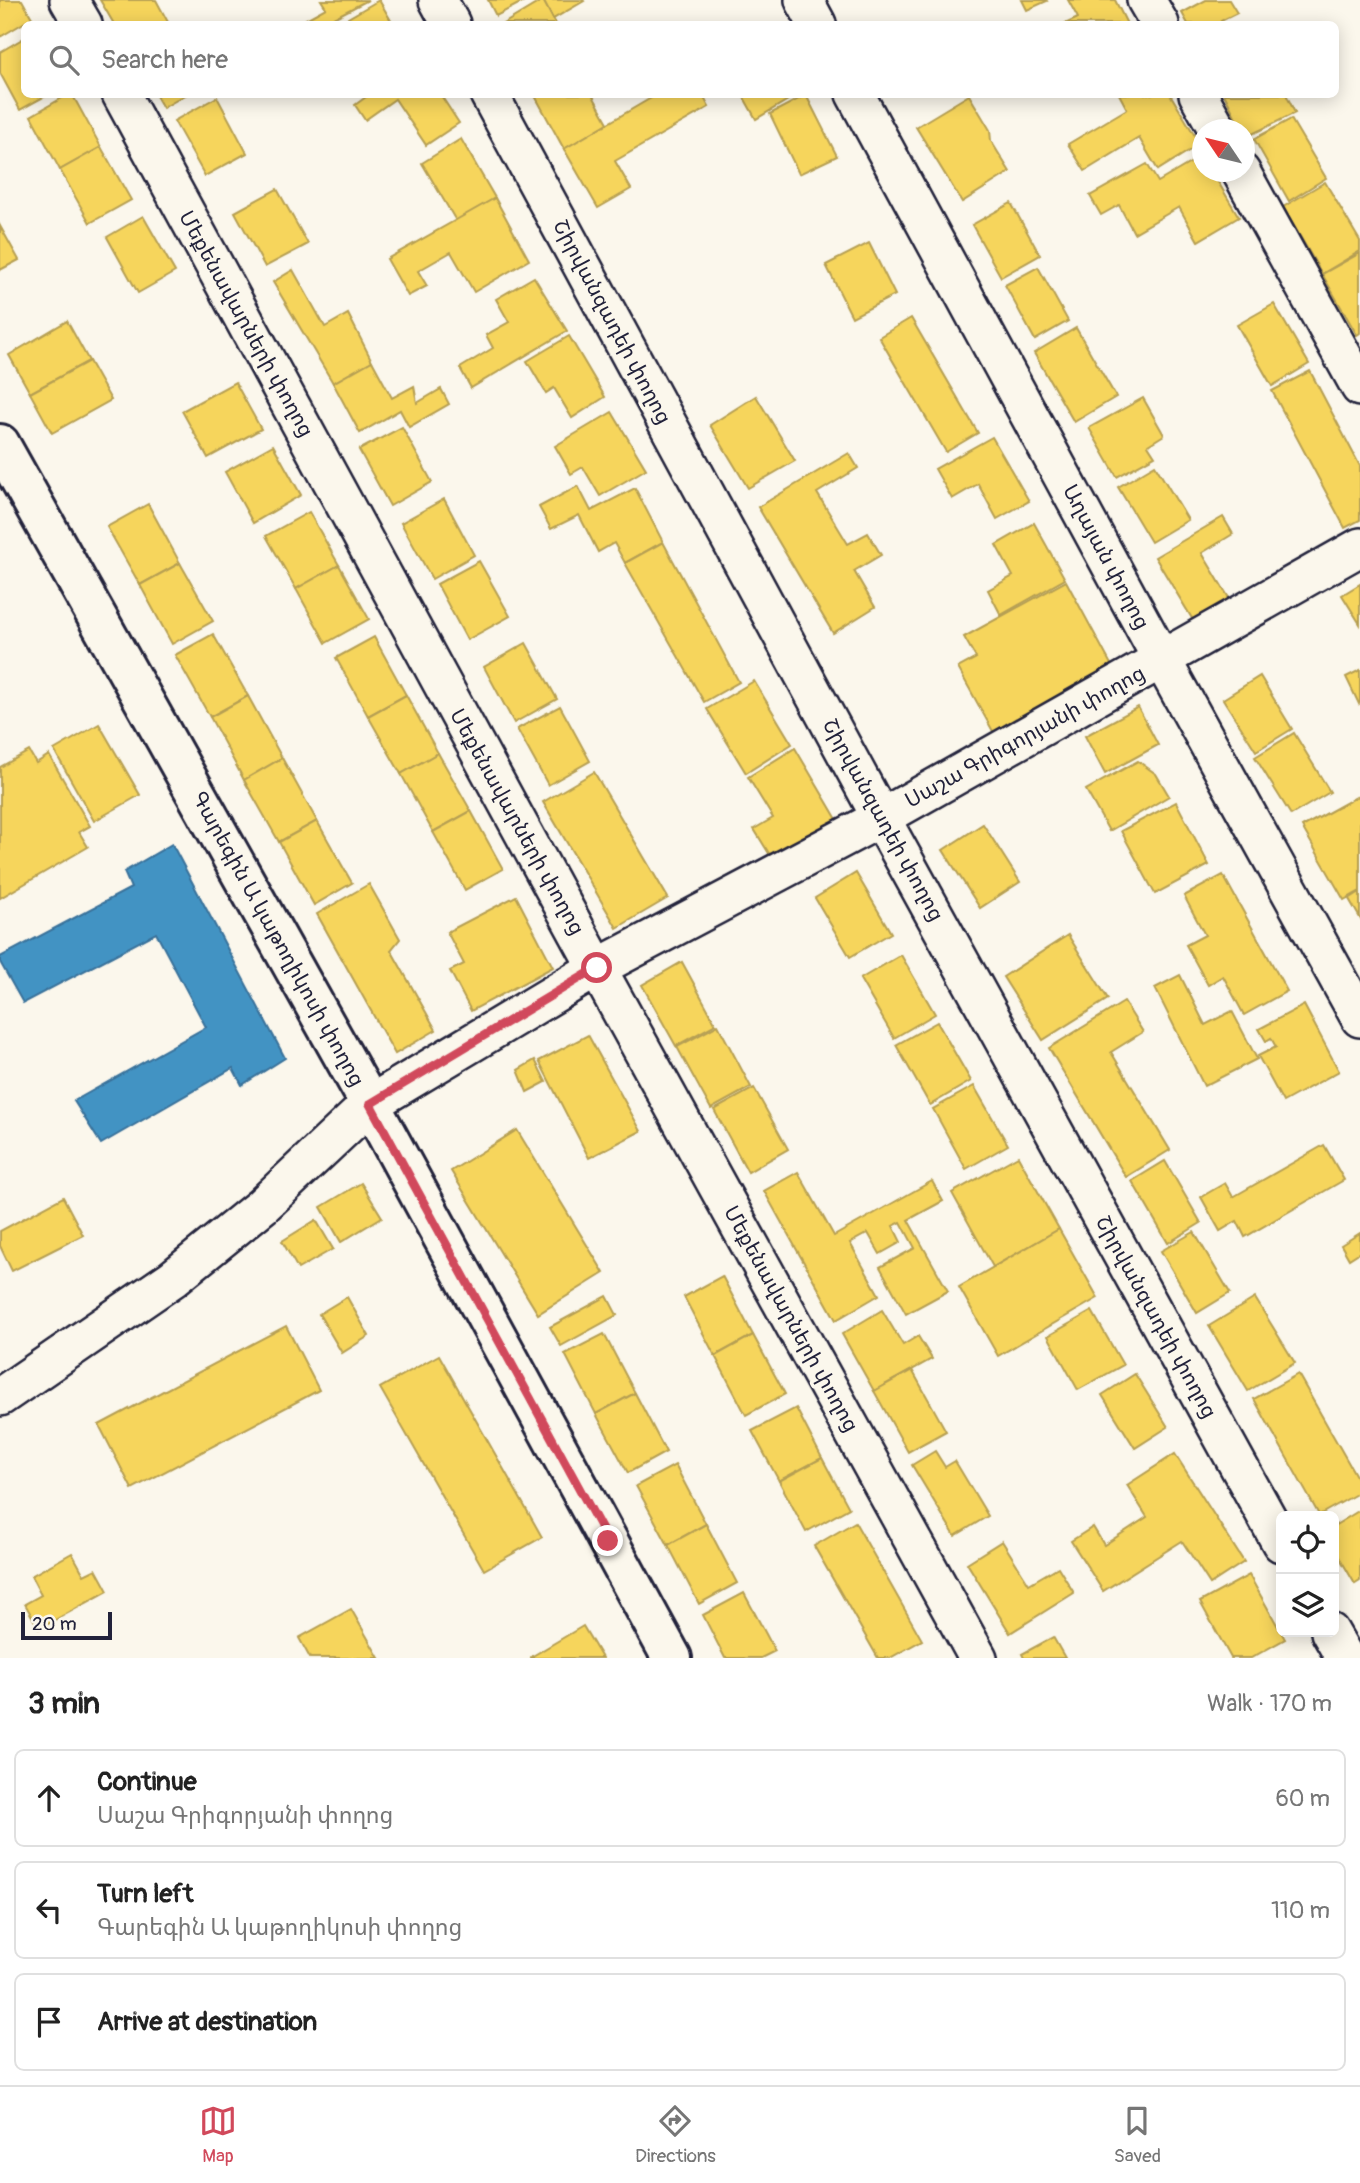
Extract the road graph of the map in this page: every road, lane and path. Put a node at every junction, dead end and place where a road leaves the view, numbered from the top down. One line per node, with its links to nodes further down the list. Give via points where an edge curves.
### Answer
1 (69, 0): 5 (street)
2 (438, 0): 6 (street)
3 (804, 0): 7 (street)
4 (1146, 0): 8 (street)
5 (81, 21)
6 (449, 21)
7 (815, 21)
8 (1158, 21)
9 (123, 98): 20 (street, Մեքենավարների փողոց)
10 (491, 98): 19 (street, Շիրվանզադեի փողոց)
11 (857, 98): 18 (street, Աղայան փողոց)
12 (1200, 98): 13 (street)
13 (1212, 119)
14 (1247, 182): 15 (street)
15 (1360, 387)
16 (0, 444): 22 (street, Գարեգին Ա կաթողիկոսի փողոց)
17 (1360, 547): 18 (street, Սաշա Գրիգորյանի փողոց)
18 (1162, 660): 19 (street, Սաշա Գրիգորյանի փողոց); 21 (street, Աղայան փողոց)
19 (881, 818): 20 (street, Սաշա Գրիգորյանի փողոց); 24 (street, Շիրվանզադեի փողոց)
20 (597, 968): 22 (street, Սաշա Գրիգորյանի փողոց); 27 (street, Մեքենավարների փողոց)
21 (1360, 1018)
22 (370, 1104): 23 (street, Սաշա Գրիգորյանի փողոց, via 262,1206 172,1279); 26 (street, Գարեգին Ա կաթողիկոսի փողոց)
23 (0, 1397)
24 (1276, 1534)
25 (1333, 1637): 28 (street)
26 (672, 1658)
27 (978, 1658)
28 (1345, 1658)

